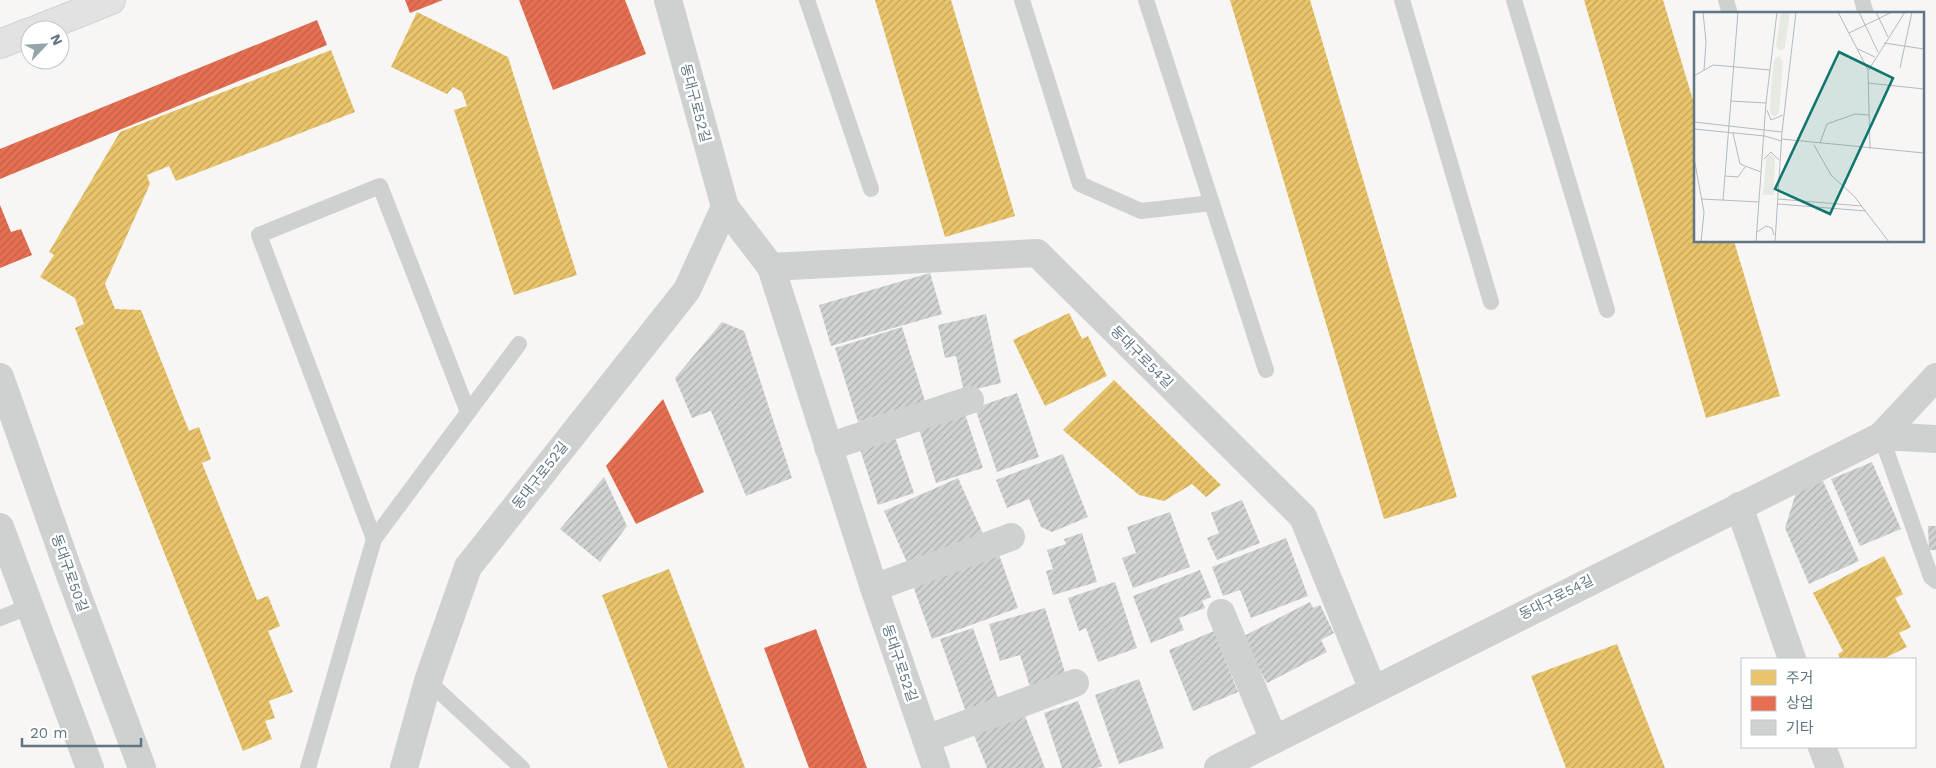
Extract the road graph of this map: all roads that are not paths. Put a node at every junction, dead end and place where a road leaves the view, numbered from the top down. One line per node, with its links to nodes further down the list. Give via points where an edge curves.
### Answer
1 (111, 0): 8 (main road)
2 (668, 0): 13 (street, 동대구로52길)
3 (807, 0): 11 (lane)
4 (1022, 0): 12 (lane, via 1080,184 1141,211)
5 (1146, 0): 12 (lane)
6 (1402, 0): 15 (lane)
7 (1514, 0): 16 (lane)
8 (61, 20)
9 (20, 36): 10 (main road)
10 (0, 44)
11 (871, 189)
12 (1212, 202): 18 (lane)
13 (725, 207): 14 (street, 동대구로52길); 36 (street, 동대구로52길, via 687,290 468,567)
14 (771, 267): 25 (street, 동대구로52길); 38 (street, 동대구로54길, via 1037,253 1303,517)
15 (1491, 302)
16 (1607, 310)
17 (519, 344): 22 (lane)
18 (1266, 370)
19 (0, 377): 43 (street, 동대구로50길)
20 (1936, 377): 23 (street)
21 (970, 400): 25 (street)
22 (468, 412): 29 (lane); 29 (lane, via 380,186 259,235)
23 (1881, 436): 24 (street, 동대구로54길); 26 (street, 동대구로54길); 30 (lane, via 1931,577)
24 (1936, 439)
25 (828, 447): 31 (street, 동대구로52길)
26 (1739, 506): 35 (street); 38 (street, 동대구로54길)
27 (0, 526): 32 (street)
28 (1011, 537): 31 (street)
29 (374, 539): 44 (lane)
30 (1936, 581)
31 (874, 588): 39 (street, 동대구로52길)
32 (30, 606): 34 (lane); 42 (street)
33 (1221, 613): 40 (street)
34 (0, 618)
35 (1792, 658)
36 (428, 681): 45 (street, 동대구로52길); 46 (lane)
37 (1075, 683): 39 (street)
38 (1373, 690): 40 (street, 동대구로54길)
39 (926, 739): 47 (street, 동대구로52길)
40 (1274, 740): 48 (street, 동대구로54길)
41 (1822, 748): 49 (street)
42 (90, 768)
43 (142, 768)
44 (308, 768)
45 (404, 768)
46 (522, 768)
47 (936, 768)
48 (1218, 768)
49 (1830, 768)

